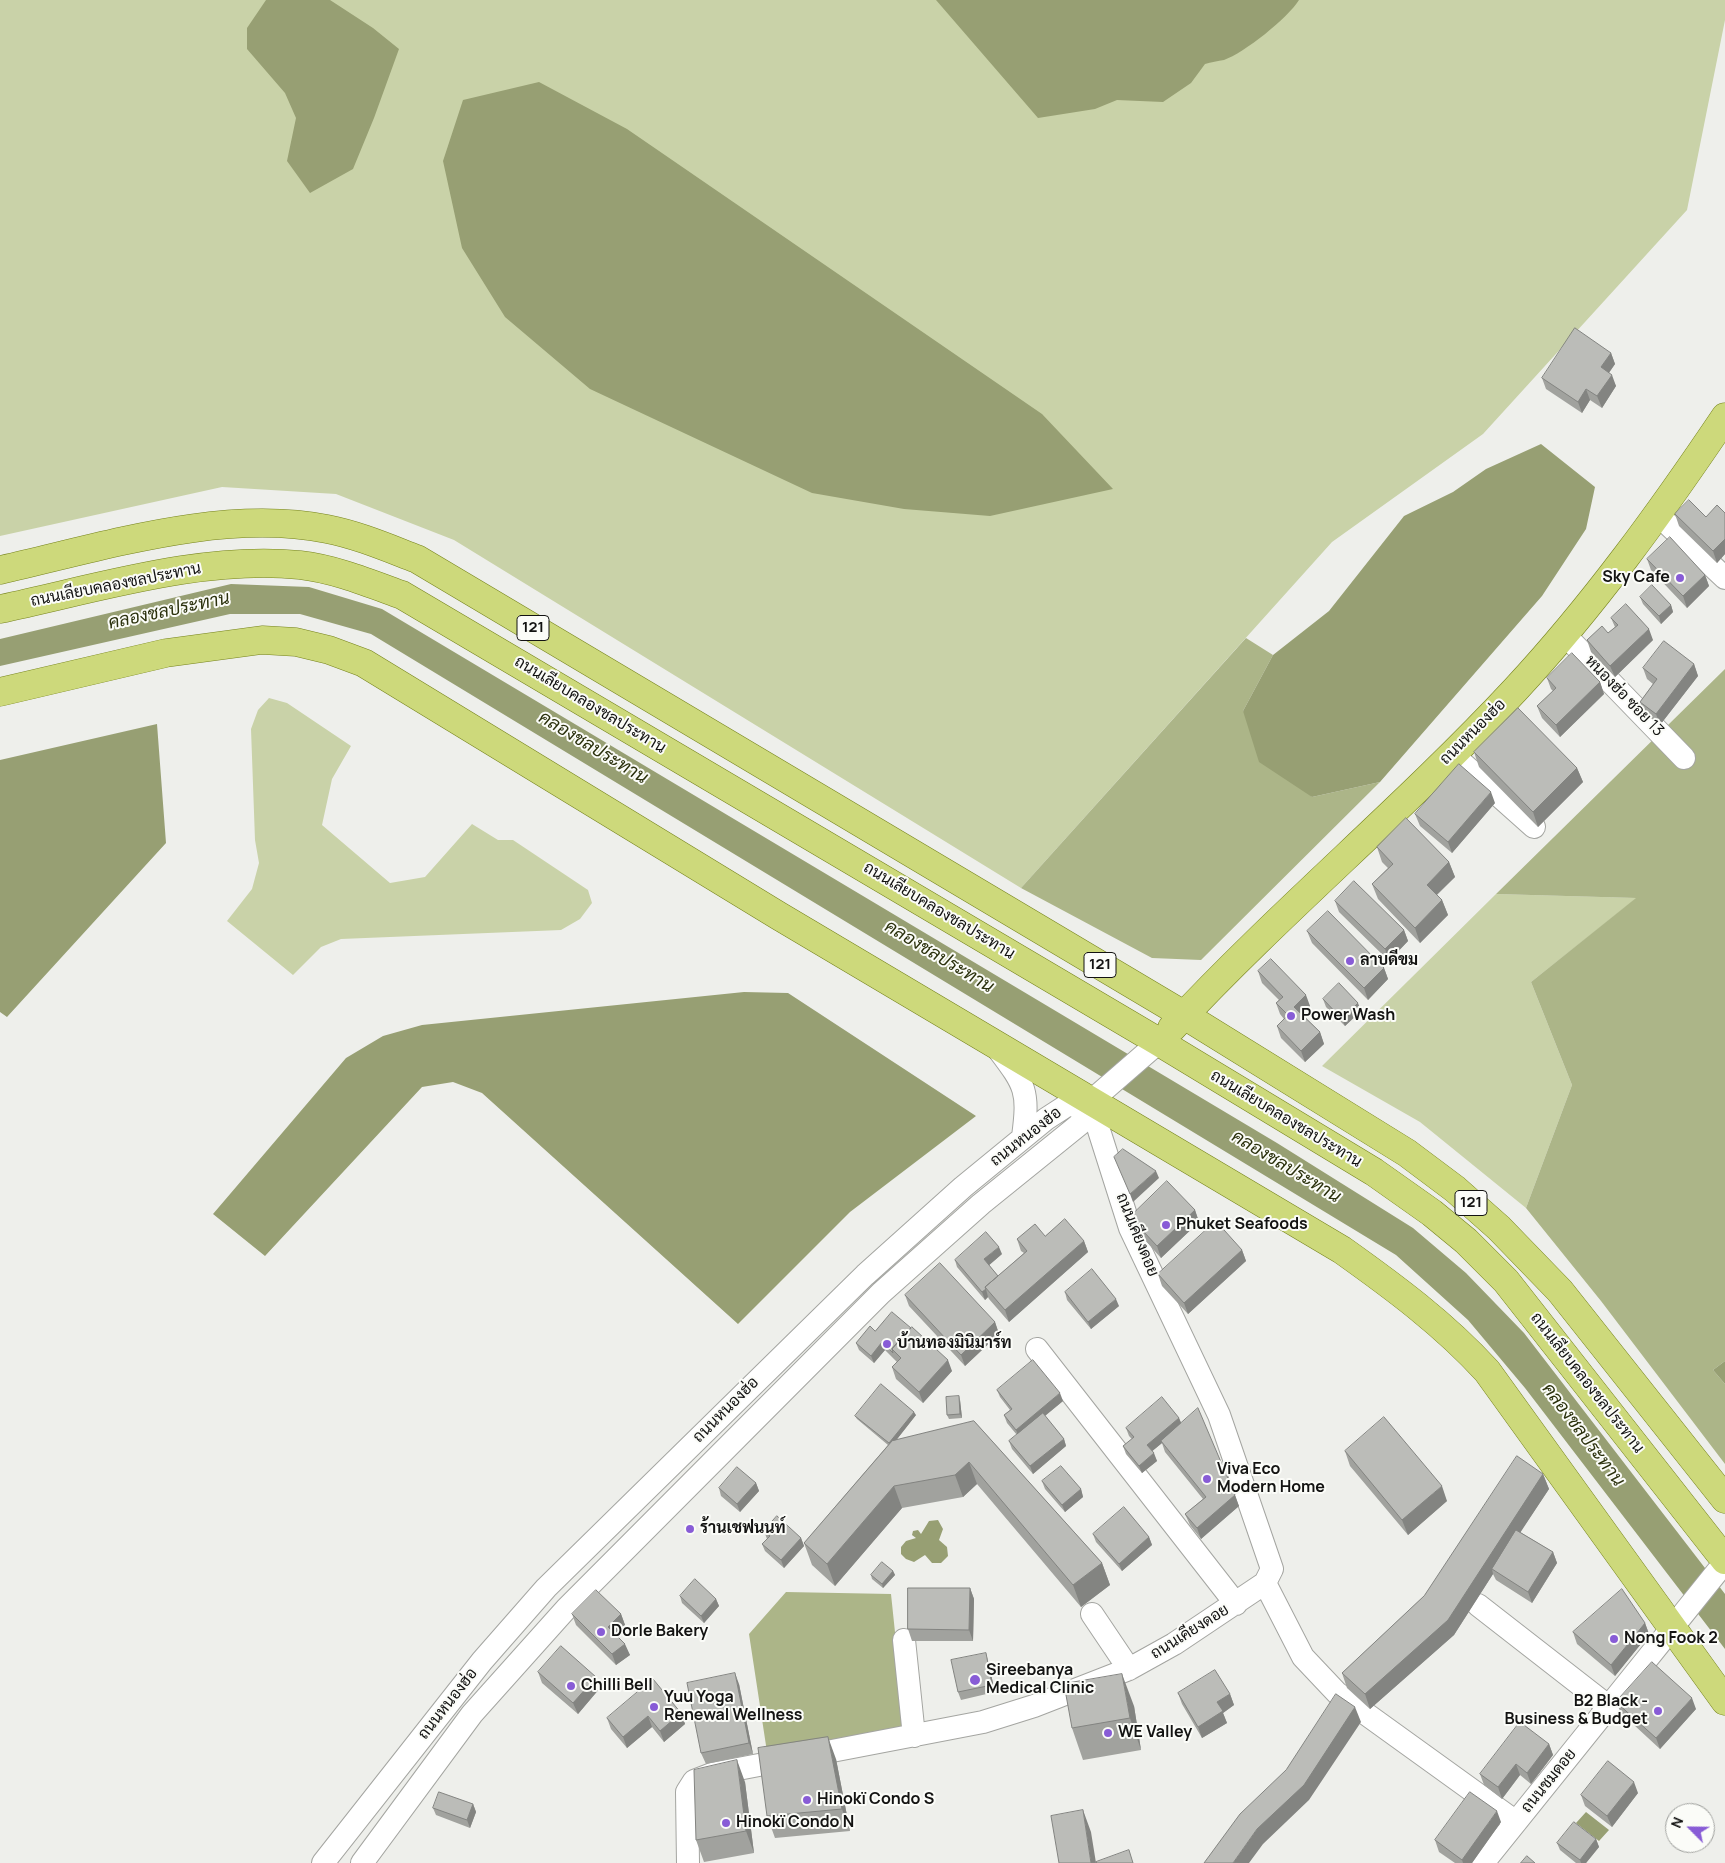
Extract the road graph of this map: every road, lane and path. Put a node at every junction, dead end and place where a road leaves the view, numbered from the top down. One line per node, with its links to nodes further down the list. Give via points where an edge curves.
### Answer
1 (1725, 417): 2 (main road, ถนนหนองฮ่อ)
2 (1657, 514): 4 (street); 6 (main road, ถนนหนองฮ่อ)
3 (0, 570): 11 (main road, ถนนเลียบคลองชลประทาน / 121, via 178,531 238,523 279,523 327,529 384,546 417,559)
4 (1725, 578)
5 (0, 609): 12 (main road, ถนนเลียบคลองชลประทาน / 121, via 184,569 251,563 301,565 347,576 402,595)
6 (1564, 634): 8 (main road, ถนนหนองฮ่อ); 9 (street, หนองฮ่อ ซอย 13)
7 (0, 692): 13 (main road, via 166,653 214,646 262,640 296,642 329,650 364,663)
8 (1452, 754): 10 (street); 11 (main road, ถนนหนองฮ่อ)
9 (1684, 758)
10 (1534, 827)
11 (1184, 1015): 12 (main road, ถนนหนองฮ่อ); 17 (main road, ถนนเลียบคลองชลประทาน / 121, via 1407,1153 1499,1228 1560,1291)
12 (1159, 1042): 14 (street); 18 (main road, ถนนเลียบคลองชลประทาน / 121, via 1380,1176 1432,1212 1466,1241 1543,1325)
13 (995, 1045): 14 (main road); 15 (street, via 1018,1076 1026,1095)
14 (1090, 1102): 15 (street, ถนนหนองฮ่อ, via 1066,1106); 19 (street, ถนนเคียงดอย, via 1130,1228 1219,1415 1272,1569); 23 (street, ถนนหนองฮ่อ, via 1080,1124 981,1204 881,1294); 25 (main road, via 1342,1250 1403,1293 1462,1344 1526,1422)
15 (1023, 1137): 20 (street, ถนนหนองฮ่อ, via 865,1275)
16 (1037, 1349): 21 (street)
17 (1725, 1499)
18 (1725, 1560): 25 (street, ถนนชมดอย)
19 (1265, 1583): 21 (street, ถนนเคียงดอย); 31 (street, via 1303,1657 1337,1693)
20 (546, 1588): 23 (street); 32 (street, ถนนหนองฮ่อ, via 476,1668)
21 (1236, 1604): 27 (street, ถนนเคียงดอย)
22 (1478, 1606): 29 (street)
23 (566, 1608): 33 (street, ถนนหนองฮ่อ, via 472,1714)
24 (1092, 1614): 27 (street)
25 (1671, 1629): 28 (main road); 29 (street, ถนนชมดอย)
26 (904, 1640): 30 (street)
27 (1129, 1669): 30 (street, ถนนเคียงดอย, via 1008,1714)
28 (1725, 1701)
29 (1609, 1707): 31 (street, ถนนชมดอย)
30 (914, 1736): 34 (street, ถนนเคียงดอย, via 712,1774 694,1781 687,1792)
31 (1516, 1822): 35 (street, ถนนชมดอย)
32 (323, 1863)
33 (362, 1863)
34 (688, 1863)
35 (1483, 1863)

